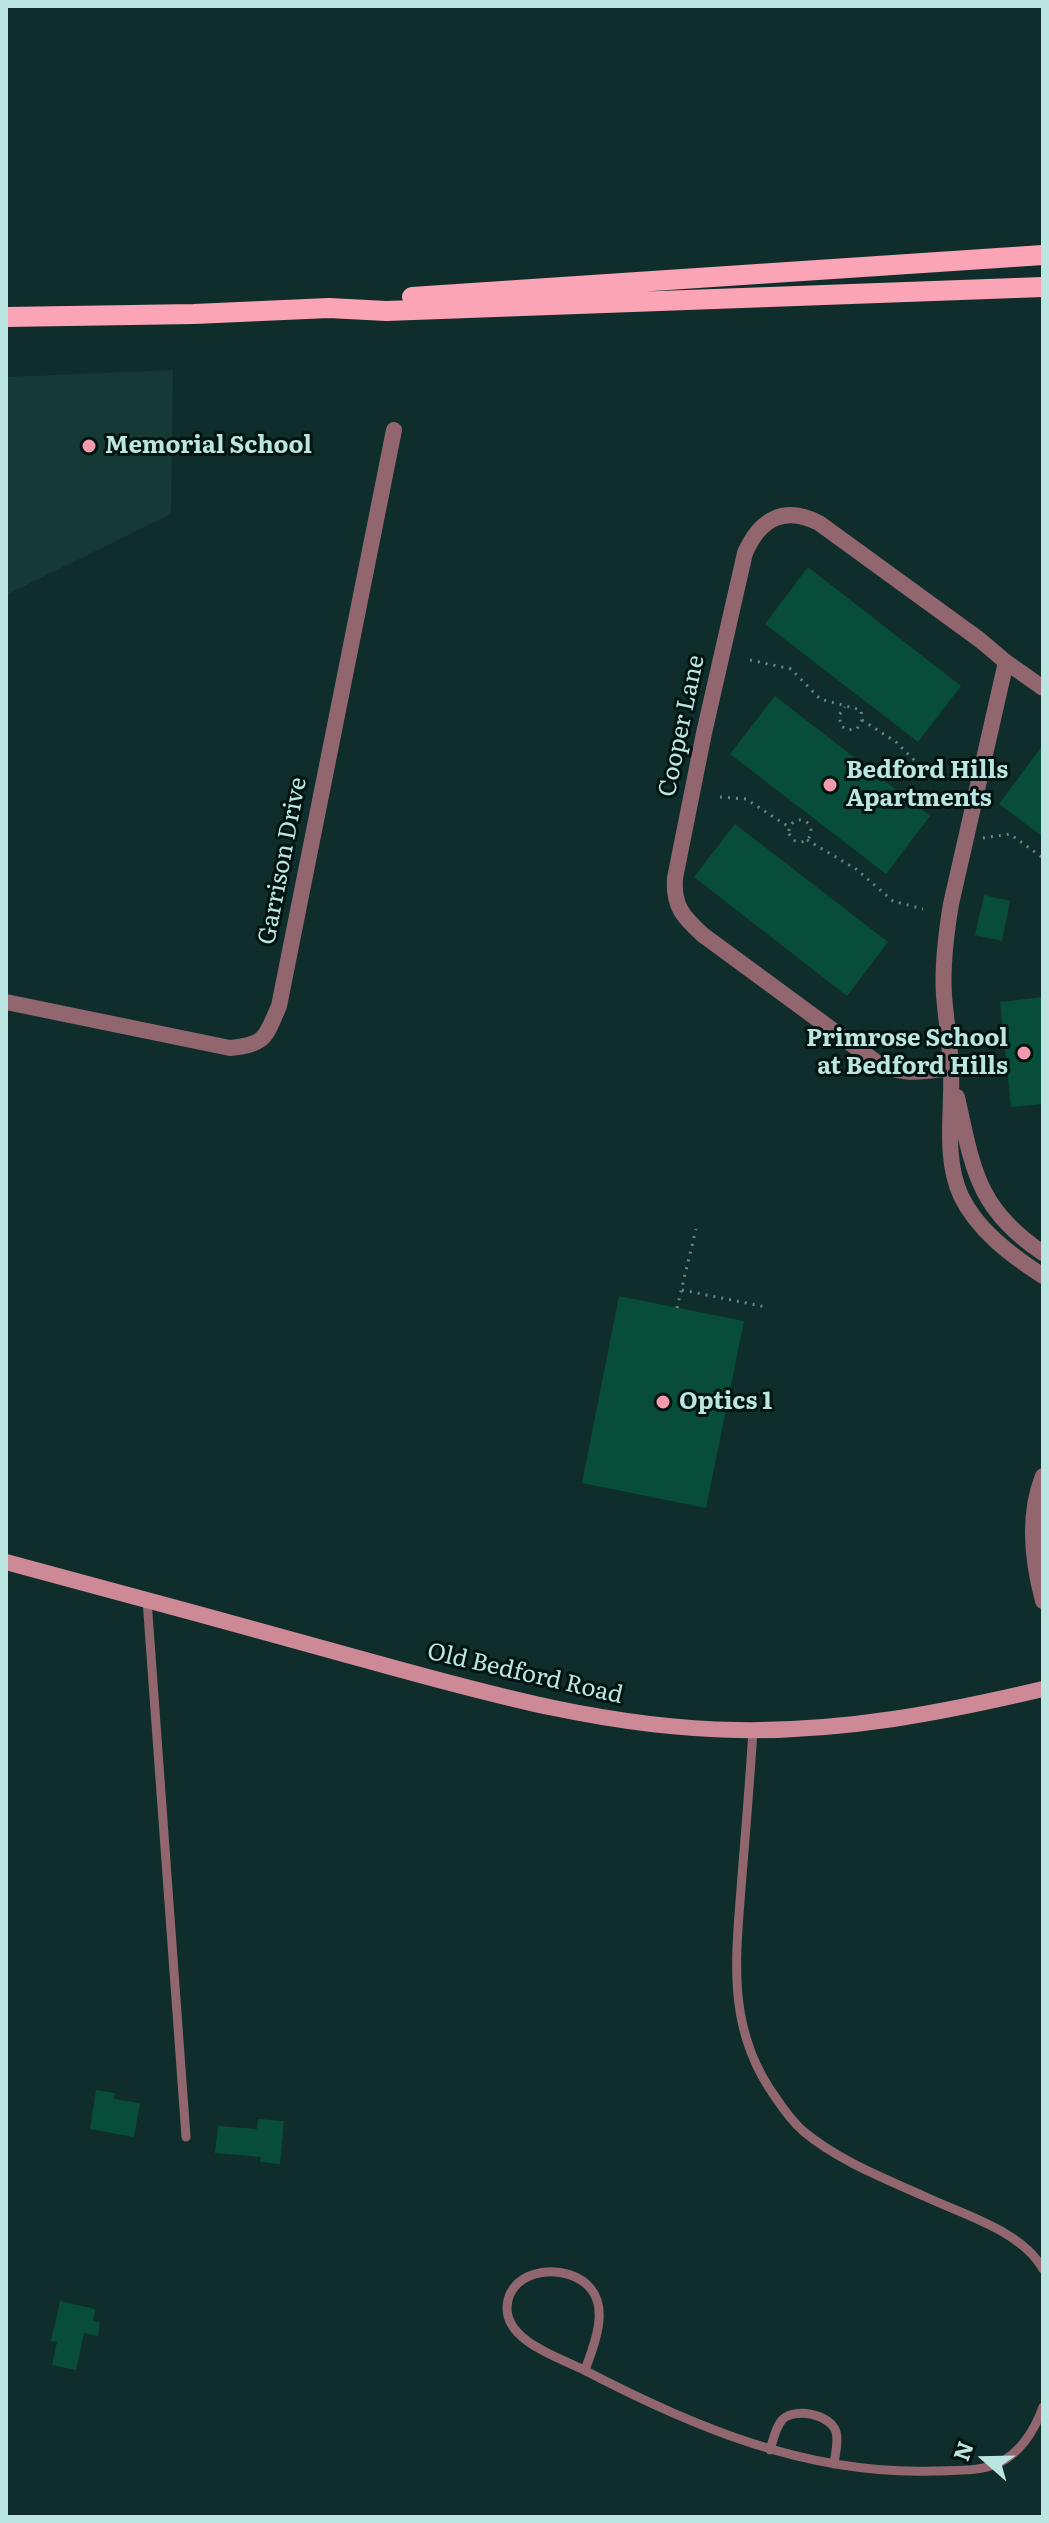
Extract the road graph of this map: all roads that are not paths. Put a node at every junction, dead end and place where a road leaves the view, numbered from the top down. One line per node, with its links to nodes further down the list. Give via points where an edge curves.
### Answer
1 (1043, 255): 3 (main road, via 395,298)
2 (1043, 287): 3 (main road, via 386,311)
3 (329, 308): 4 (main road)
4 (6, 317)
5 (394, 430): 8 (street, Garrison Drive, via 279,1006 267,1034 255,1045 230,1048)
6 (1006, 662): 7 (street, Cooper Lane); 9 (street, via 946,937 944,993); 9 (street, Cooper Lane, via 819,523 795,514 771,520 759,528 745,553 675,878 680,910 703,935 876,1062 904,1073)
7 (1043, 688)
8 (6, 1002)
9 (951, 1068): 10 (street, via 979,1186 998,1216); 11 (street, via 951,1155 960,1194 982,1226)
10 (1041, 1246)
11 (1043, 1276)
12 (1043, 1476): 15 (street, via 1032,1525)
13 (6, 1562): 14 (street, Old Bedford Road)
14 (147, 1600): 17 (street, Old Bedford Road, via 539,1706 604,1719); 18 (lane)
15 (1043, 1601)
16 (1043, 1689): 17 (street, Old Bedford Road, via 931,1715 801,1730)
17 (753, 1730): 19 (lane, via 735,1971 740,2016 755,2064 783,2109 822,2146 1014,2240)
18 (186, 2137)
19 (1043, 2269)
20 (585, 2370): 20 (lane, via 520,2336 510,2322 507,2307 523,2277 540,2272 569,2275 594,2291 599,2319); 22 (lane, via 701,2426)
21 (1043, 2407): 23 (lane, via 1020,2448 999,2463 915,2472)
22 (770, 2450): 23 (lane); 23 (lane, via 782,2420 810,2415 835,2427)
23 (834, 2464)

